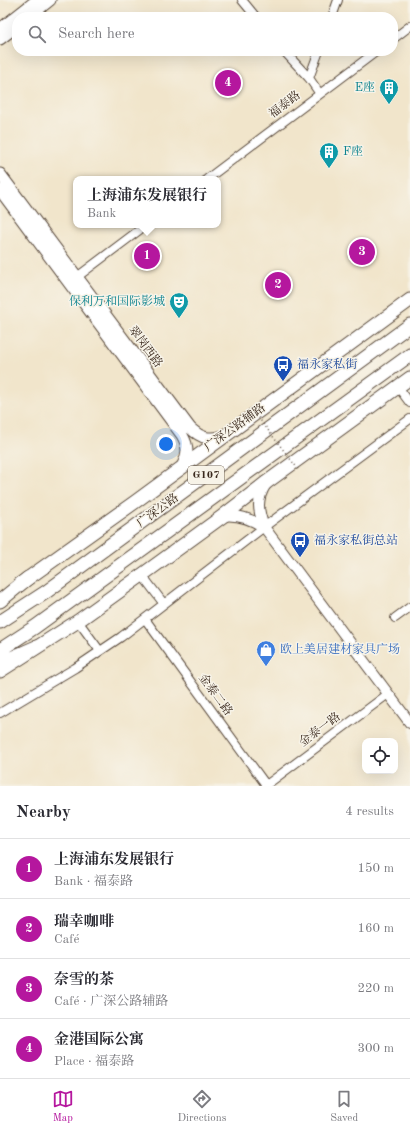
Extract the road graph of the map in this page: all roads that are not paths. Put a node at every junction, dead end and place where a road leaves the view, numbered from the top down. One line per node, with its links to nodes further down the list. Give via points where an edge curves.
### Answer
1 (37, 0): 5 (main road)
2 (50, 0): 6 (main road)
3 (242, 0): 7 (street)
4 (338, 0): 8 (street)
5 (22, 12)
6 (35, 12)
7 (252, 12)
8 (334, 12)
9 (12, 20): 11 (main road)
10 (410, 26): 13 (street)
11 (0, 29)
12 (12, 30): 14 (main road)
13 (398, 35)
14 (0, 39)
15 (289, 56): 18 (street)
16 (317, 56): 18 (street)
17 (370, 56): 19 (street, 福泰路)
18 (309, 78): 19 (street)
19 (320, 94): 21 (street, 福泰路)
20 (0, 174): 24 (main road, 翠岗西路)
21 (211, 176)
22 (0, 190): 33 (main road, 翠岗西路)
23 (142, 228): 24 (street)
24 (77, 277): 33 (main road, 翠岗西路)
25 (410, 300): 35 (main road, 广深公路辅路)
26 (410, 322): 28 (main road)
27 (410, 325): 28 (main road, 广深公路 / G107)
28 (397, 335): 49 (main road, 广深公路 / G107, via 46,592)
29 (410, 355): 51 (main road, 广深公路 / G107)
30 (410, 378): 31 (main road)
31 (398, 387): 32 (street); 37 (main road)
32 (410, 403)
33 (172, 414): 35 (main road, 翠岗西路, via 197,435 214,439); 36 (main road, 翠岗西路, via 186,442 186,458)
34 (410, 419): 39 (street)
35 (224, 436): 36 (main road, 广深公路辅路)
36 (182, 467): 41 (main road, 广深公路辅路)
37 (267, 482): 38 (main road); 39 (street, via 259,502)
38 (223, 516): 39 (street, via 241,516); 40 (main road)
39 (264, 527): 44 (street); 55 (street)
40 (142, 575): 44 (street); 48 (main road)
41 (28, 578): 42 (main road, 广深公路辅路); 43 (main road)
42 (0, 597)
43 (0, 601)
44 (164, 604): 47 (street)
45 (410, 607): 46 (street)
46 (395, 618)
47 (145, 619): 52 (street); 58 (street, 金泰二路)
48 (78, 621): 50 (main road); 52 (street)
49 (0, 622)
50 (36, 647): 53 (main road); 54 (main road)
51 (0, 650)
52 (100, 651): 56 (street)
53 (0, 663)
54 (0, 671)
55 (388, 694): 57 (street); 58 (street, 金泰一路)
56 (0, 712)
57 (410, 723)
58 (266, 786)

